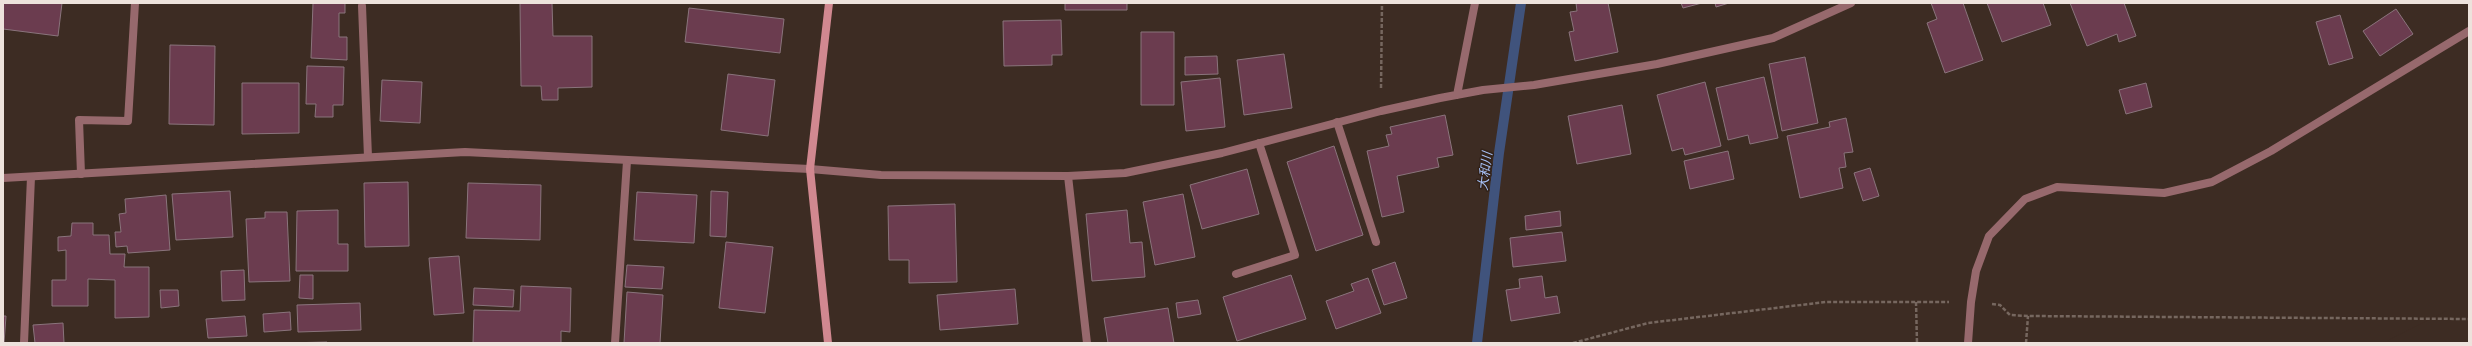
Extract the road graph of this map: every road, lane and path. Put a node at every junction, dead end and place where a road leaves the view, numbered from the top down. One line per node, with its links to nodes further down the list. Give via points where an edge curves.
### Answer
1 (135, 3): 15 (street, via 128,121 79,120)
2 (829, 3): 14 (street)
3 (1382, 3): 9 (path)
4 (1475, 3): 8 (street)
5 (1851, 3): 8 (street, via 1773,38 1658,64)
6 (362, 6): 12 (street)
7 (2469, 31): 22 (street, via 2271,151 2212,182 2164,193 2057,187 2026,199 1988,236 1976,270)
8 (1457, 95): 9 (street)
9 (1381, 111): 10 (street)
10 (1337, 122): 11 (street); 19 (street)
11 (1259, 143): 16 (street, via 1125,173); 20 (street, via 1295,255)
12 (368, 158): 13 (street, via 465,152); 15 (street)
13 (627, 161): 14 (street); 27 (street)
14 (810, 169): 16 (street, via 881,174); 28 (street)
15 (82, 174): 17 (street)
16 (1068, 176): 29 (street)
17 (31, 177): 18 (street); 26 (street)
18 (3, 178)
19 (1376, 242)
20 (1236, 274)
21 (1916, 302): 22 (path); 30 (path, via 1826,302 1648,323); 31 (path)
22 (1971, 302): 23 (path, via 2000,305 2010,315); 32 (street)
23 (2028, 316): 24 (path); 25 (path)
24 (2469, 319)
25 (2026, 341)
26 (24, 343)
27 (615, 343)
28 (828, 343)
29 (1087, 343)
30 (1573, 343)
31 (1917, 343)
32 (1968, 343)

